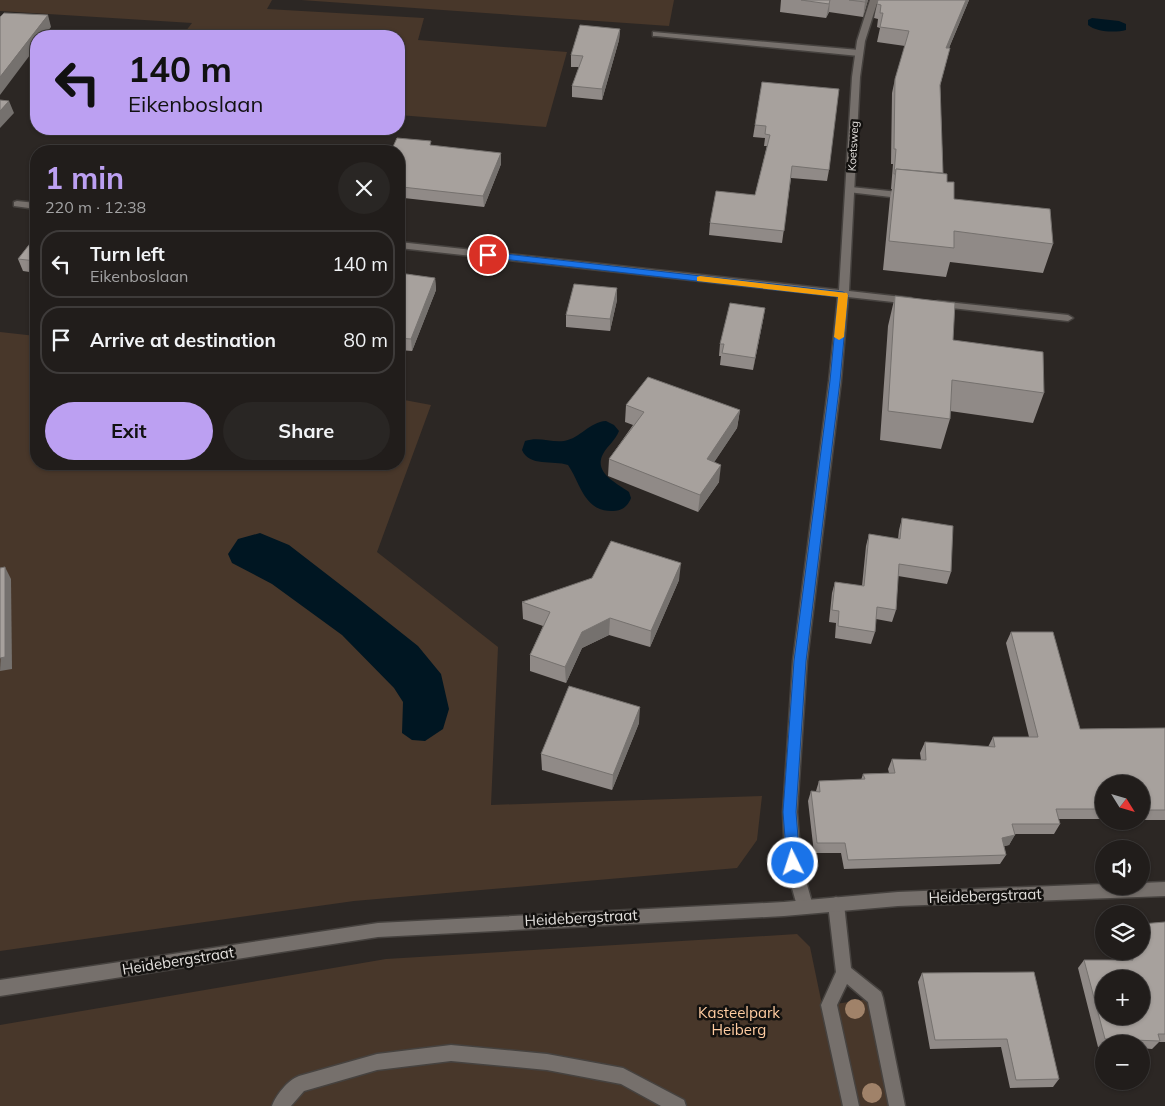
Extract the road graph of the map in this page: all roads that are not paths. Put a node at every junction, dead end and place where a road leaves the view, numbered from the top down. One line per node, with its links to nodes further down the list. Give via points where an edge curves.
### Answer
1 (874, 0): 3 (street, Koetsweg)
2 (656, 34): 3 (street)
3 (859, 53): 4 (street, Koetsweg)
4 (851, 190): 5 (street); 9 (street, Koetsweg)
5 (915, 196)
6 (17, 204): 7 (street)
7 (30, 205)
8 (405, 246): 9 (street)
9 (843, 295): 10 (street); 13 (street, Koetsweg, via 800,661 790,812 793,863)
10 (1068, 318)
11 (1165, 889): 12 (street, Heidebergstraat)
12 (836, 904): 13 (street, Heidebergstraat); 14 (street)
13 (805, 906): 15 (street, Heidebergstraat, via 378,930)
14 (844, 972): 18 (street, via 830,1005); 19 (street, via 875,998)
15 (0, 988)
16 (280, 1106): 17 (street, via 299,1084 377,1062 451,1053 547,1062 622,1076)
17 (678, 1106)
18 (851, 1106)
19 (897, 1106)

